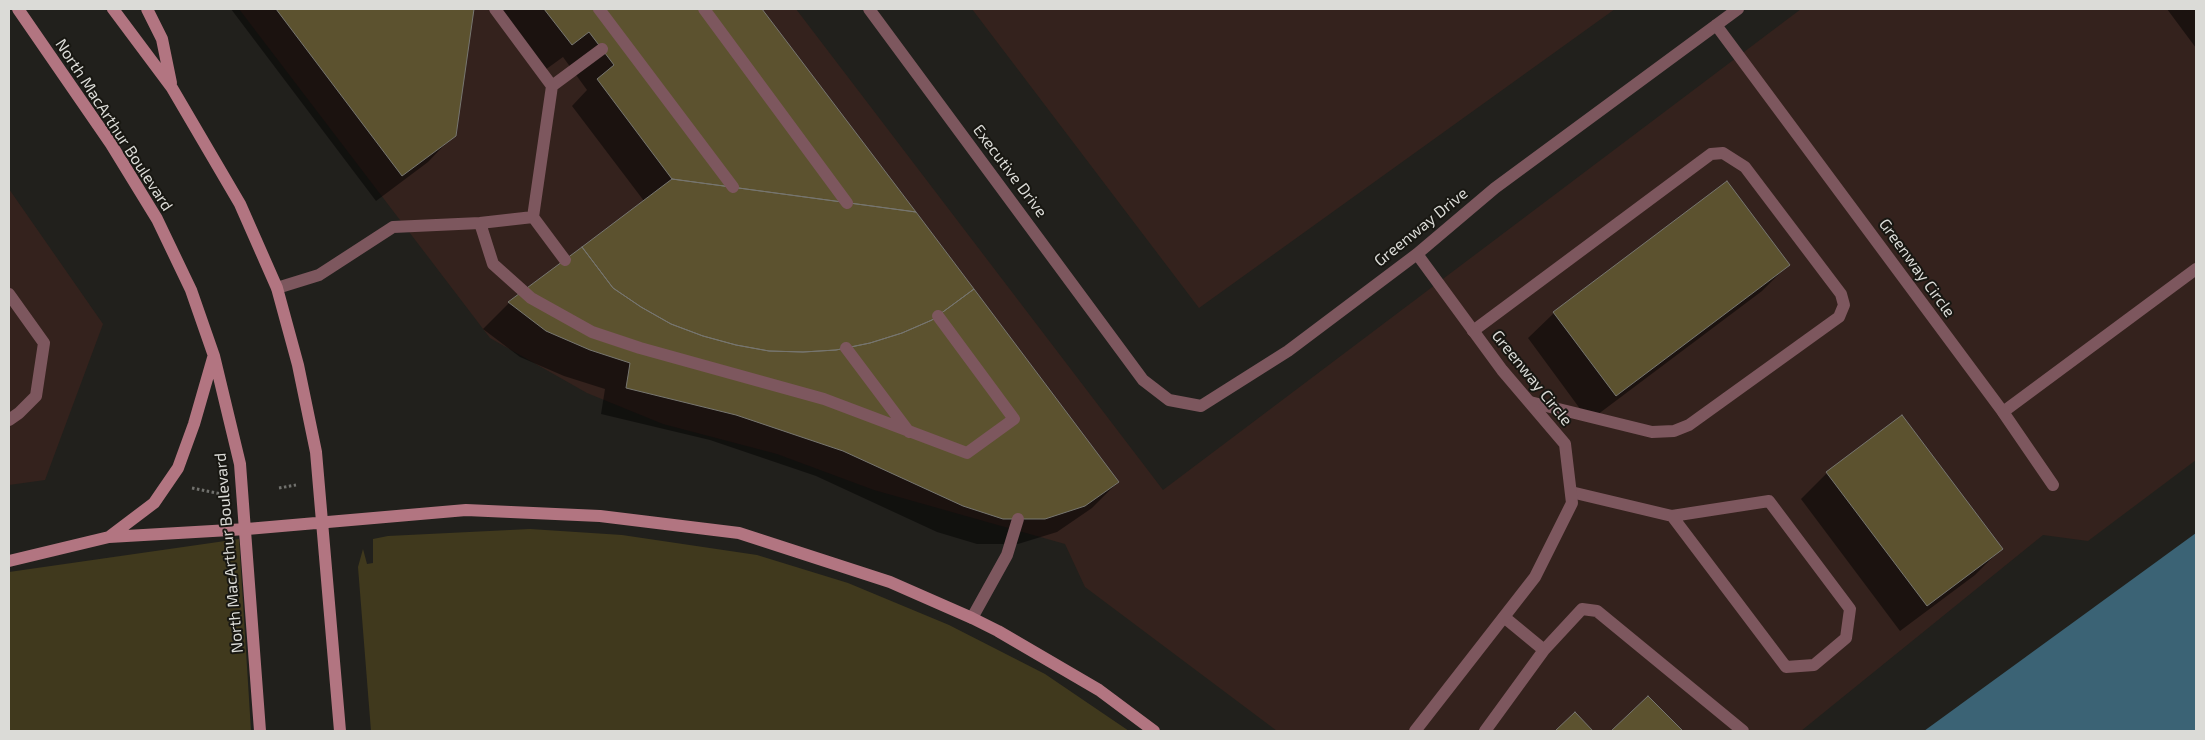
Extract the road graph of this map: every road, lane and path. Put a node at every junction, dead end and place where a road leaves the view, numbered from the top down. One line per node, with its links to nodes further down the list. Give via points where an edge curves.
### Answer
1 (18, 9): 26 (main road, North MacArthur Boulevard, via 111,144 156,219 191,290)
2 (113, 9): 12 (main road)
3 (147, 9): 12 (main road, via 162,39)
4 (495, 9): 11 (street)
5 (599, 9): 13 (street)
6 (704, 9): 14 (street)
7 (869, 9): 25 (street, Executive Drive)
8 (1738, 9): 9 (street, Greenway Drive)
9 (1716, 25): 17 (street, Greenway Drive, via 1495,188); 28 (street, Greenway Circle)
10 (602, 49): 11 (street)
11 (552, 86): 15 (street)
12 (172, 88): 20 (main road, via 240,204)
13 (733, 187)
14 (847, 203)
15 (533, 217): 16 (street); 18 (street)
16 (480, 223): 20 (street, via 393,227 319,275); 30 (street, via 493,264 531,298 592,332 824,399)
17 (1417, 254): 23 (street, Greenway Circle); 25 (street, Greenway Drive, via 1288,351 1202,406 1169,400 1143,380)
18 (565, 260)
19 (2196, 269): 28 (street)
20 (277, 288): 39 (main road, via 298,365 316,452)
21 (9, 294): 29 (street, via 44,344 36,396)
22 (938, 316): 30 (street, via 1014,419 967,453)
23 (1472, 331): 27 (street, Greenway Circle); 27 (street, via 1711,154 1722,153 1745,167 1841,294 1844,305 1839,317 1689,425 1674,431 1652,432)
24 (846, 348): 30 (street)
25 (1124, 352)
26 (214, 356): 40 (main road, North MacArthur Boulevard, via 240,464); 41 (main road, via 178,468 154,503)
27 (1530, 402): 35 (street, Greenway Circle, via 1565,444)
28 (2003, 412): 32 (street, Greenway Circle)
29 (9, 420)
30 (909, 432)
31 (297, 485): 34 (path)
32 (2053, 485)
33 (189, 488): 36 (path)
34 (279, 488)
35 (1571, 492): 37 (street); 43 (street, Greenway Circle, via 1572,503 1535,577)
36 (224, 494)
37 (1672, 516): 37 (street, via 1786,667 1814,665 1846,638 1850,609 1769,501)
38 (1018, 519): 44 (street, via 1007,555)
39 (323, 521): 40 (main road); 44 (main road, via 466,510 600,516 739,533 890,582); 47 (main road)
40 (247, 529): 41 (main road); 46 (main road, North MacArthur Boulevard)
41 (109, 537): 42 (main road)
42 (9, 561)
43 (1504, 617): 45 (street); 49 (street, Greenway Circle)
44 (972, 618): 48 (main road, via 1099,690)
45 (1544, 650): 50 (street); 51 (street, via 1582,610 1597,611)
46 (260, 731)
47 (340, 731)
48 (1154, 731)
49 (1415, 731)
50 (1485, 731)
51 (1743, 731)

